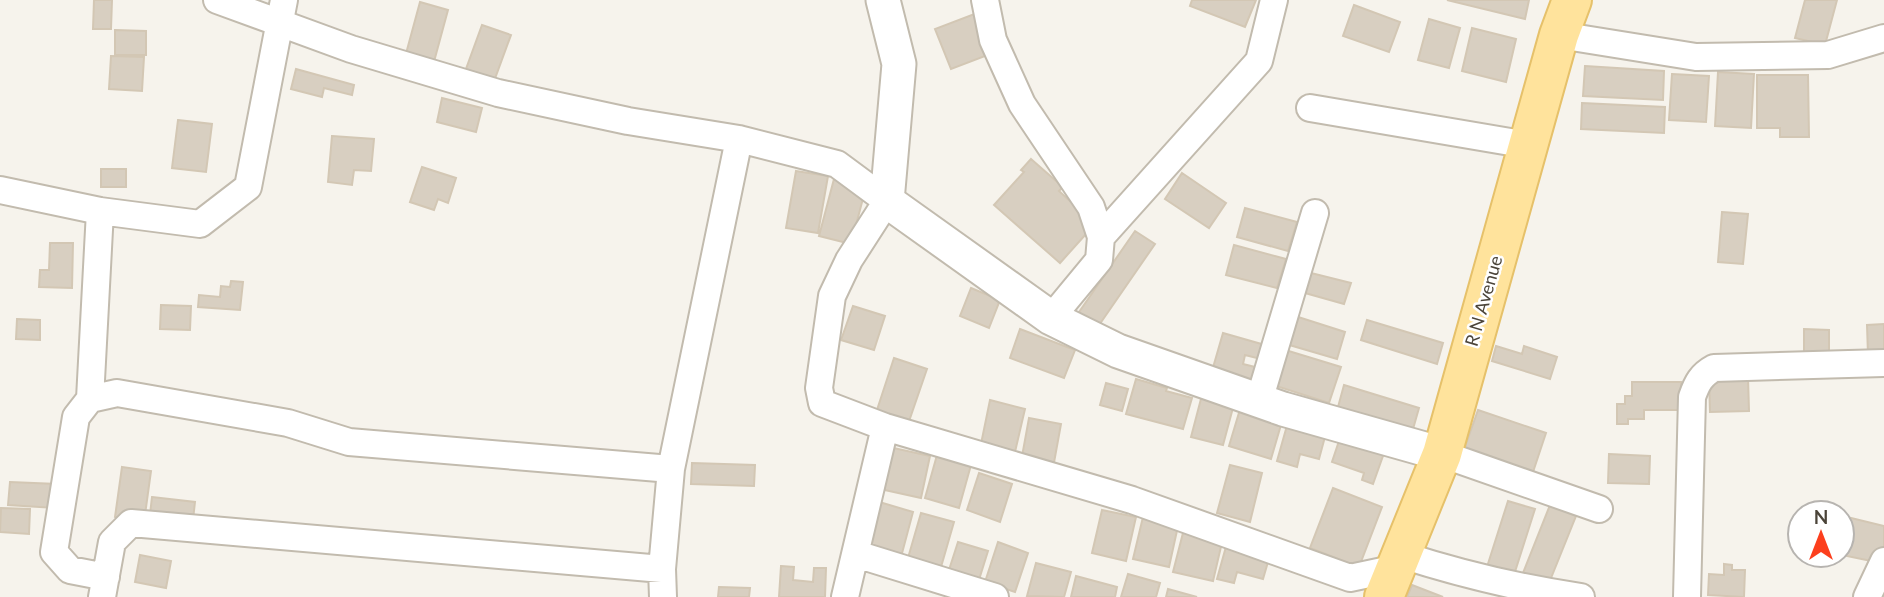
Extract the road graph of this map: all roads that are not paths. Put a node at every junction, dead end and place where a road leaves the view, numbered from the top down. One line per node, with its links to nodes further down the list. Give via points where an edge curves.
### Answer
1 (217, 0): 5 (street)
2 (883, 0): 12 (street, via 899,64)
3 (985, 0): 15 (street, via 993,40 1023,104 1091,207)
4 (1274, 0): 15 (street, via 1259,61)
5 (281, 11): 9 (street, via 351,48 498,93); 13 (street, via 248,187 200,224)
6 (1565, 17): 7 (street, via 1696,57 1828,55); 10 (main road, R N Avenue)
7 (1884, 38)
8 (1310, 108): 10 (street)
9 (739, 139): 12 (street, via 837,164); 22 (street)
10 (1528, 145): 21 (main road, R N Avenue)
11 (0, 190): 13 (street)
12 (887, 201): 16 (street); 20 (street, via 832,296 819,387 822,403)
13 (100, 211): 18 (street)
14 (1315, 213): 19 (street)
15 (1101, 237): 16 (street, via 1099,260)
16 (1051, 318): 19 (street, via 1118,351)
17 (1884, 363): 33 (street, via 1714,368 1696,383)
18 (90, 399): 22 (street, via 117,393 288,423 349,442); 28 (street, via 76,416 54,552 70,570)
19 (1259, 401): 21 (street)
20 (885, 427): 24 (street); 27 (street, via 1132,500 1350,578)
21 (1442, 454): 23 (street); 27 (main road, R N Avenue)
22 (671, 469): 26 (street)
23 (1599, 509)
24 (856, 554): 30 (street); 31 (street)
25 (1884, 561): 34 (street)
26 (662, 569): 28 (street, via 131,523 112,542); 29 (street)
27 (1394, 573): 32 (street, via 1461,574)
28 (104, 587)
29 (663, 597)
30 (845, 597)
31 (995, 597)
32 (1581, 597)
33 (1687, 597)
34 (1867, 597)

